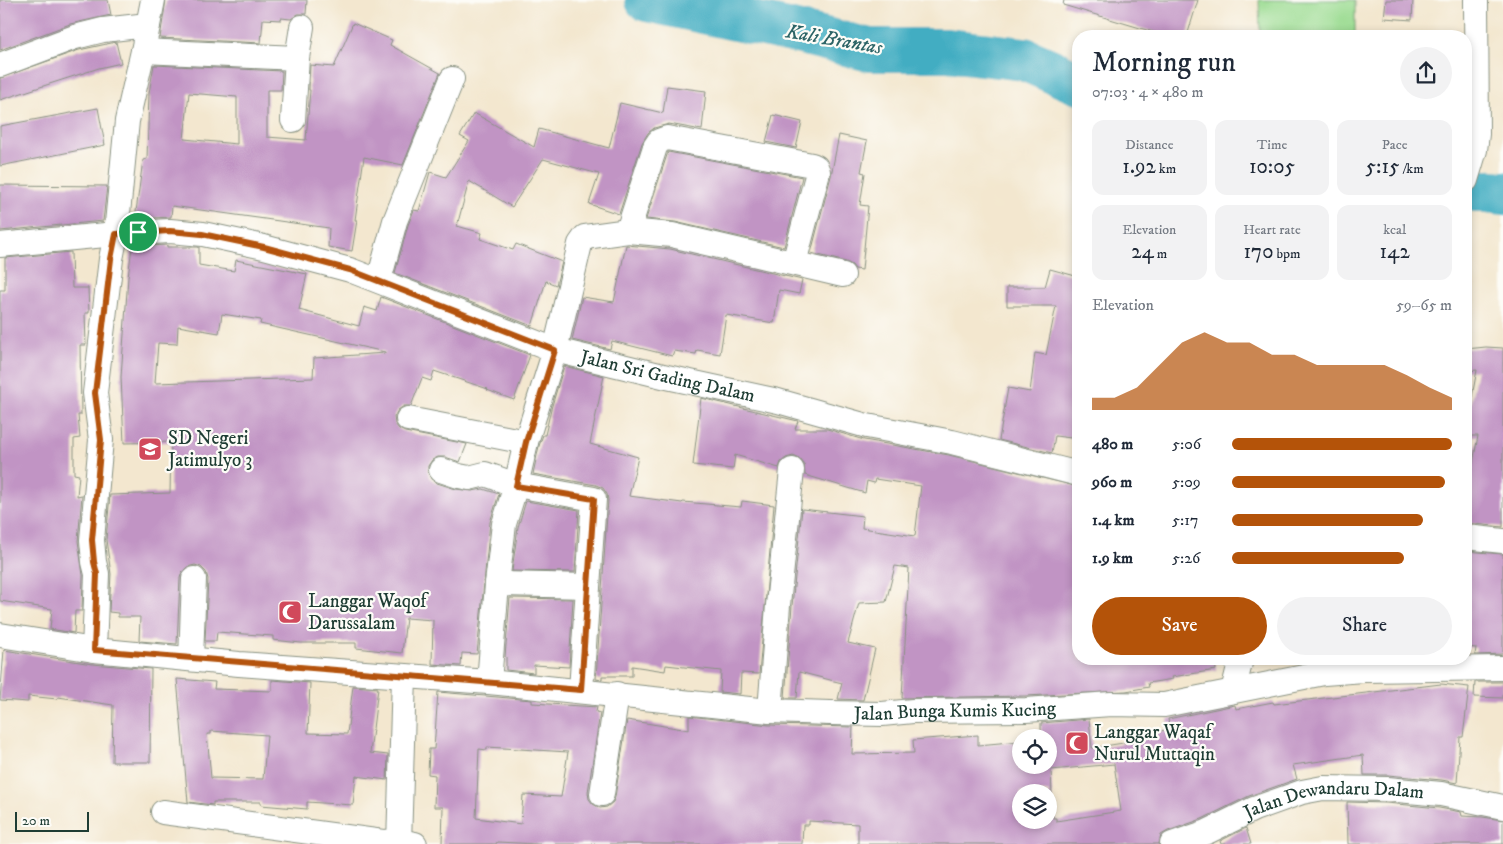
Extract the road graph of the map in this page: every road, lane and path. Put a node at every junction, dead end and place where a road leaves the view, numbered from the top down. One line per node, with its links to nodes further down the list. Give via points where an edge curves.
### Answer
1 (153, 0): 3 (street)
2 (1476, 0): 10 (street, via 1477,134)
3 (148, 25): 5 (street); 7 (street, via 75,37)
4 (302, 27): 6 (street)
5 (143, 51): 6 (street); 12 (street, via 127,121)
6 (297, 58): 9 (street)
7 (0, 65)
8 (452, 79): 16 (street, via 395,221)
9 (293, 120)
10 (1472, 156)
11 (628, 231): 14 (street, via 672,235); 14 (street, via 655,148 659,141 667,138 812,165 818,172); 17 (street, via 585,237 580,244)
12 (116, 234): 13 (street, Jalan Sri Gading Dalam); 16 (street, Jalan Sri Gading Dalam, via 170,231 202,234 308,258); 30 (street, via 95,393 101,440 92,540 97,574)
13 (0, 245)
14 (794, 263): 15 (street)
15 (844, 275)
16 (379, 280): 17 (street, Jalan Sri Gading Dalam)
17 (555, 350): 19 (street); 22 (street, Jalan Sri Gading Dalam)
18 (408, 418): 19 (street)
19 (526, 442): 23 (street)
20 (441, 470): 23 (street, via 469,478 485,474)
21 (792, 470): 39 (street)
22 (1072, 472)
23 (516, 486): 27 (street, via 504,524); 28 (street, via 594,499)
24 (1472, 538): 25 (street)
25 (1503, 541)
26 (194, 579): 31 (street)
27 (497, 584): 28 (street); 35 (street)
28 (588, 586): 36 (street)
29 (0, 635): 30 (street, Jalan Bunga Kumis Kucing)
30 (94, 650): 31 (street, Jalan Bunga Kumis Kucing)
31 (191, 659): 34 (street, Jalan Bunga Kumis Kucing)
32 (1240, 665): 37 (street)
33 (1503, 668): 37 (street, Jalan Bunga Kumis Kucing, via 1324,673)
34 (404, 676): 35 (street, Jalan Bunga Kumis Kucing); 43 (street)
35 (489, 682): 36 (street, Jalan Bunga Kumis Kucing)
36 (581, 690): 38 (street, Jalan Bunga Kumis Kucing)
37 (1233, 691): 39 (street, Jalan Bunga Kumis Kucing, via 1164,705 1111,704 882,714)
38 (617, 694): 39 (street, Jalan Bunga Kumis Kucing); 40 (street)
39 (770, 711)
40 (602, 794)
41 (1503, 807): 44 (street, Jalan Dewandaru Dalam, via 1441,794 1323,788 1254,809 1207,832)
42 (163, 812): 43 (street)
43 (404, 843)
44 (1172, 844)

